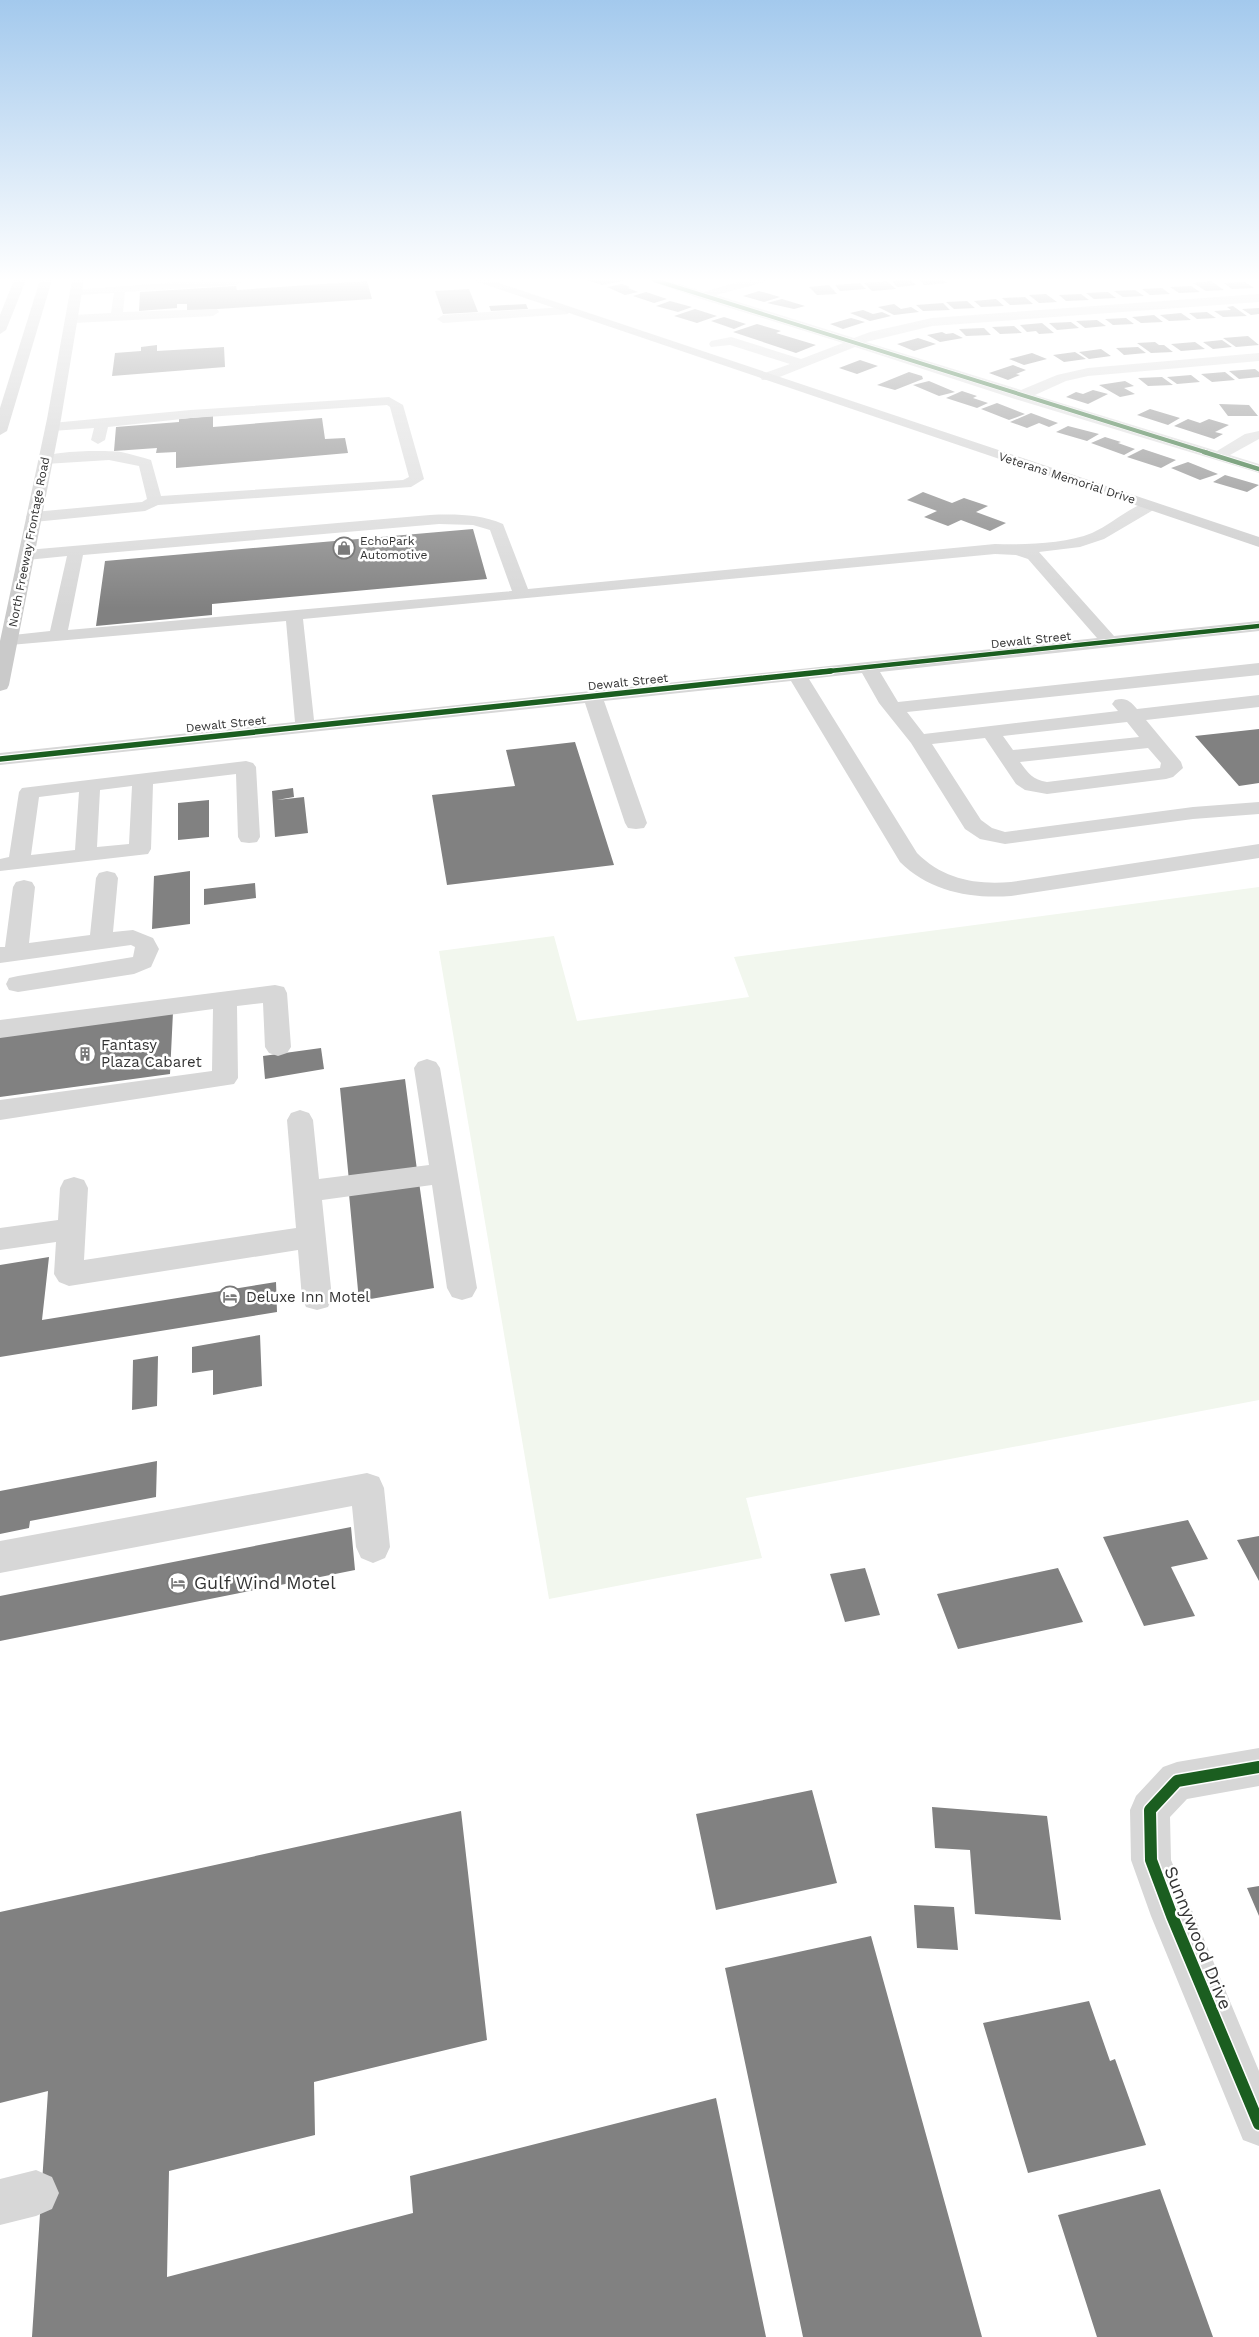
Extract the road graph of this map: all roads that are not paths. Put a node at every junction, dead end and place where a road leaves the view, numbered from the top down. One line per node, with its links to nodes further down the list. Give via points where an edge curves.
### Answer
1 (13, 389): 9 (highway)
2 (59, 389): 8 (main road, North Freeway Frontage Road)
3 (803, 389): 16 (main road, Veterans Memorial Drive)
4 (998, 389): 6 (street)
5 (1036, 389): 6 (street)
6 (1020, 396): 12 (street)
7 (102, 423): 8 (street); 11 (street); 17 (street, via 389,401 396,405 417,478 406,484)
8 (52, 426): 13 (main road, North Freeway Frontage Road)
9 (0, 431)
10 (1259, 435): 12 (street)
11 (95, 456): 13 (street); 17 (street, via 146,463)
12 (1218, 456): 15 (street)
13 (46, 460): 19 (main road, North Freeway Frontage Road)
14 (1084, 466): 16 (main road)
15 (1259, 469)
16 (1065, 478): 18 (main road, Veterans Memorial Drive)
17 (155, 501): 19 (street, via 145,506)
18 (1150, 506): 20 (main road, Veterans Memorial Drive); 21 (street, via 1098,536 1080,542)
19 (34, 517): 23 (main road, North Freeway Frontage Road)
20 (1259, 542)
21 (1018, 550): 24 (street, via 996,549); 29 (street, via 1034,556)
22 (76, 551): 23 (street); 24 (street, via 464,519 497,527); 27 (street)
23 (27, 555): 28 (main road, North Freeway Frontage Road)
24 (522, 595): 25 (street)
25 (294, 615): 27 (street); 39 (street)
26 (1259, 626): 29 (street, Dewalt Street)
27 (58, 636): 28 (street)
28 (10, 640): 33 (main road, North Freeway Frontage Road)
29 (1111, 643): 30 (street, Dewalt Street)
30 (868, 667): 32 (street, Dewalt Street); 37 (street)
31 (1259, 669): 34 (street)
32 (797, 675): 35 (street, Dewalt Street); 50 (street, via 908,857 932,877 976,889 1007,889)
33 (0, 685)
34 (1106, 685): 37 (street); 38 (street)
35 (593, 697): 39 (street, Dewalt Street); 48 (street)
36 (1259, 700): 38 (street)
37 (893, 708): 41 (street)
38 (1132, 715): 40 (street); 42 (street)
39 (304, 727): 44 (street, Dewalt Street)
40 (990, 732): 41 (street); 43 (street)
41 (919, 740): 47 (street, via 973,824 991,836 1005,838 1193,813)
42 (1154, 741): 43 (street); 43 (street, via 1171,762 1173,768 1166,773 1047,788 1032,786 1023,780)
43 (1008, 757)
44 (0, 759)
45 (143, 779): 46 (street); 49 (street, via 246,767); 51 (street, via 140,849)
46 (90, 785): 51 (street); 52 (street, via 29,792)
47 (1259, 808)
48 (636, 822)
49 (249, 837)
50 (1259, 851)
51 (86, 855): 52 (street)
52 (9, 865)
53 (107, 878): 55 (street)
54 (24, 887): 56 (street)
55 (102, 940): 56 (street); 57 (street, via 142,939 147,944 148,953 143,962 134,966)
56 (8, 953)
57 (18, 984)
58 (225, 1000): 59 (street); 60 (street, via 275,993); 62 (street, via 226,1078)
59 (0, 1029)
60 (278, 1047)
61 (427, 1068): 64 (street)
62 (0, 1110)
63 (300, 1120): 66 (street)
64 (444, 1173): 66 (street); 70 (street)
65 (74, 1188): 67 (street)
66 (307, 1191): 68 (street)
67 (71, 1230): 68 (street, via 69,1274); 69 (street)
68 (311, 1237): 71 (street)
69 (0, 1239)
70 (462, 1288)
71 (317, 1298)
72 (373, 1546): 73 (street, via 367,1488)
73 (0, 1557)
74 (1256, 1768): 75 (street, Sunnywood Drive, via 1177,1781 1150,1810 1151,1860)
75 (1259, 2124)

